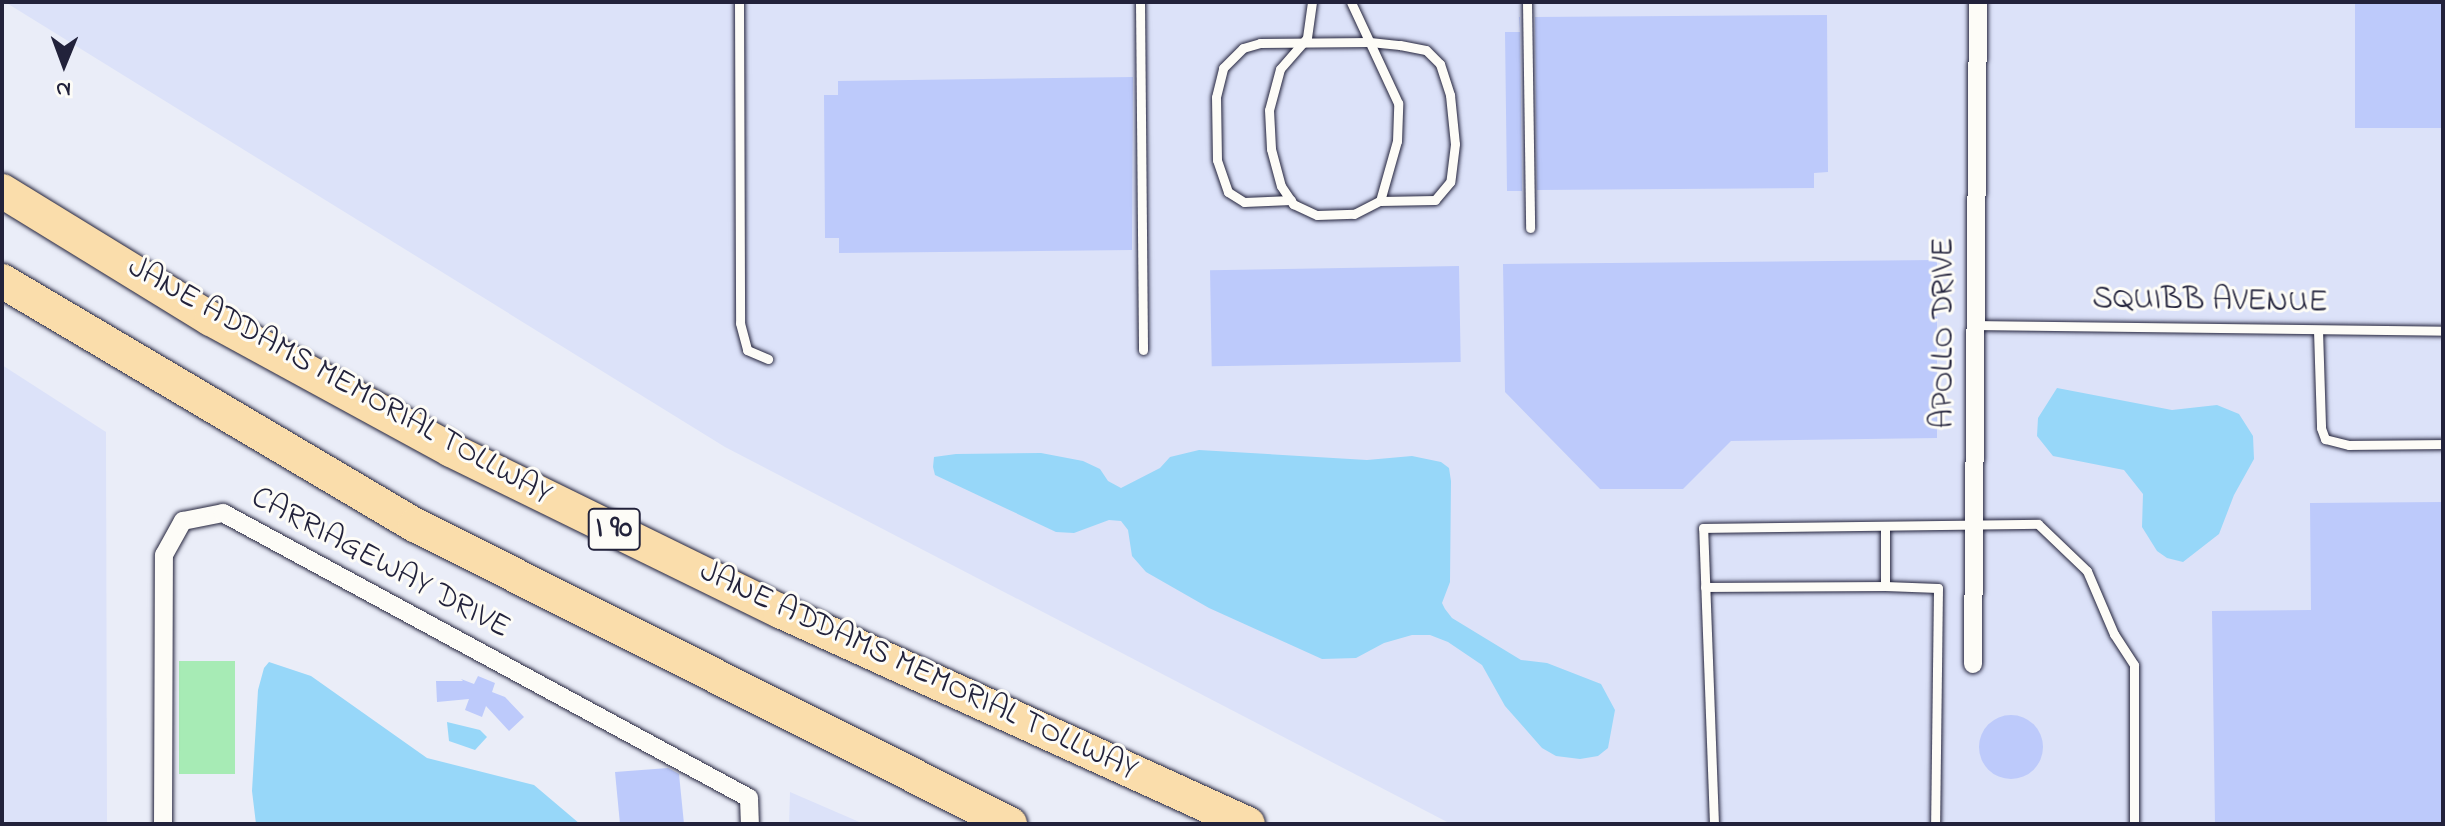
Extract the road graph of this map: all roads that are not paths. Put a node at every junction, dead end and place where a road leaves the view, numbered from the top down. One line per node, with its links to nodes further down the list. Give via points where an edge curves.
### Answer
1 (739, 2): 18 (lane, via 740,323 747,350)
2 (1140, 2): 17 (lane)
3 (1312, 2): 7 (lane)
4 (1351, 2): 8 (lane)
5 (1527, 2): 12 (lane)
6 (1978, 2): 14 (street, APOLLO DRIVE)
7 (1303, 42): 8 (lane); 10 (lane, via 1280,69 1269,110 1271,149 1281,186); 10 (lane, via 1243,48 1223,68 1216,97 1217,160 1228,192 1244,202)
8 (1370, 42): 11 (lane, via 1398,103 1397,141); 11 (lane, via 1426,50 1440,64 1450,95 1455,144 1450,182 1435,200)
9 (2, 191): 28 (highway, JANE ADDAMS MEMORIAL TOLLWAY / I 90, via 211,319 451,450 780,611)
10 (1291, 200): 11 (lane, via 1317,215 1354,214)
11 (1380, 201)
12 (1530, 228)
13 (2, 281): 27 (highway, via 415,525)
14 (1976, 325): 15 (lane, SQUIBB AVENUE); 20 (street, APOLLO DRIVE)
15 (2318, 330): 16 (lane, SQUIBB AVENUE); 19 (lane, via 2325,439 2349,445)
16 (2443, 331)
17 (1143, 350)
18 (768, 359)
19 (2443, 444)
20 (1974, 525): 21 (lane); 24 (street, APOLLO DRIVE); 31 (lane, via 2038,524 2087,571 2114,634 2134,665)
21 (1885, 526): 22 (lane); 23 (lane, via 1703,528)
22 (1885, 586): 23 (lane); 30 (lane, via 1938,588)
23 (1705, 587): 29 (lane)
24 (1973, 664)
25 (163, 824): 26 (street, CARRIAGEWAY DRIVE, via 164,555 183,521 223,513 749,798)
26 (750, 824)
27 (1010, 824)
28 (1248, 824)
29 (1714, 824)
30 (1935, 824)
31 (2134, 824)

